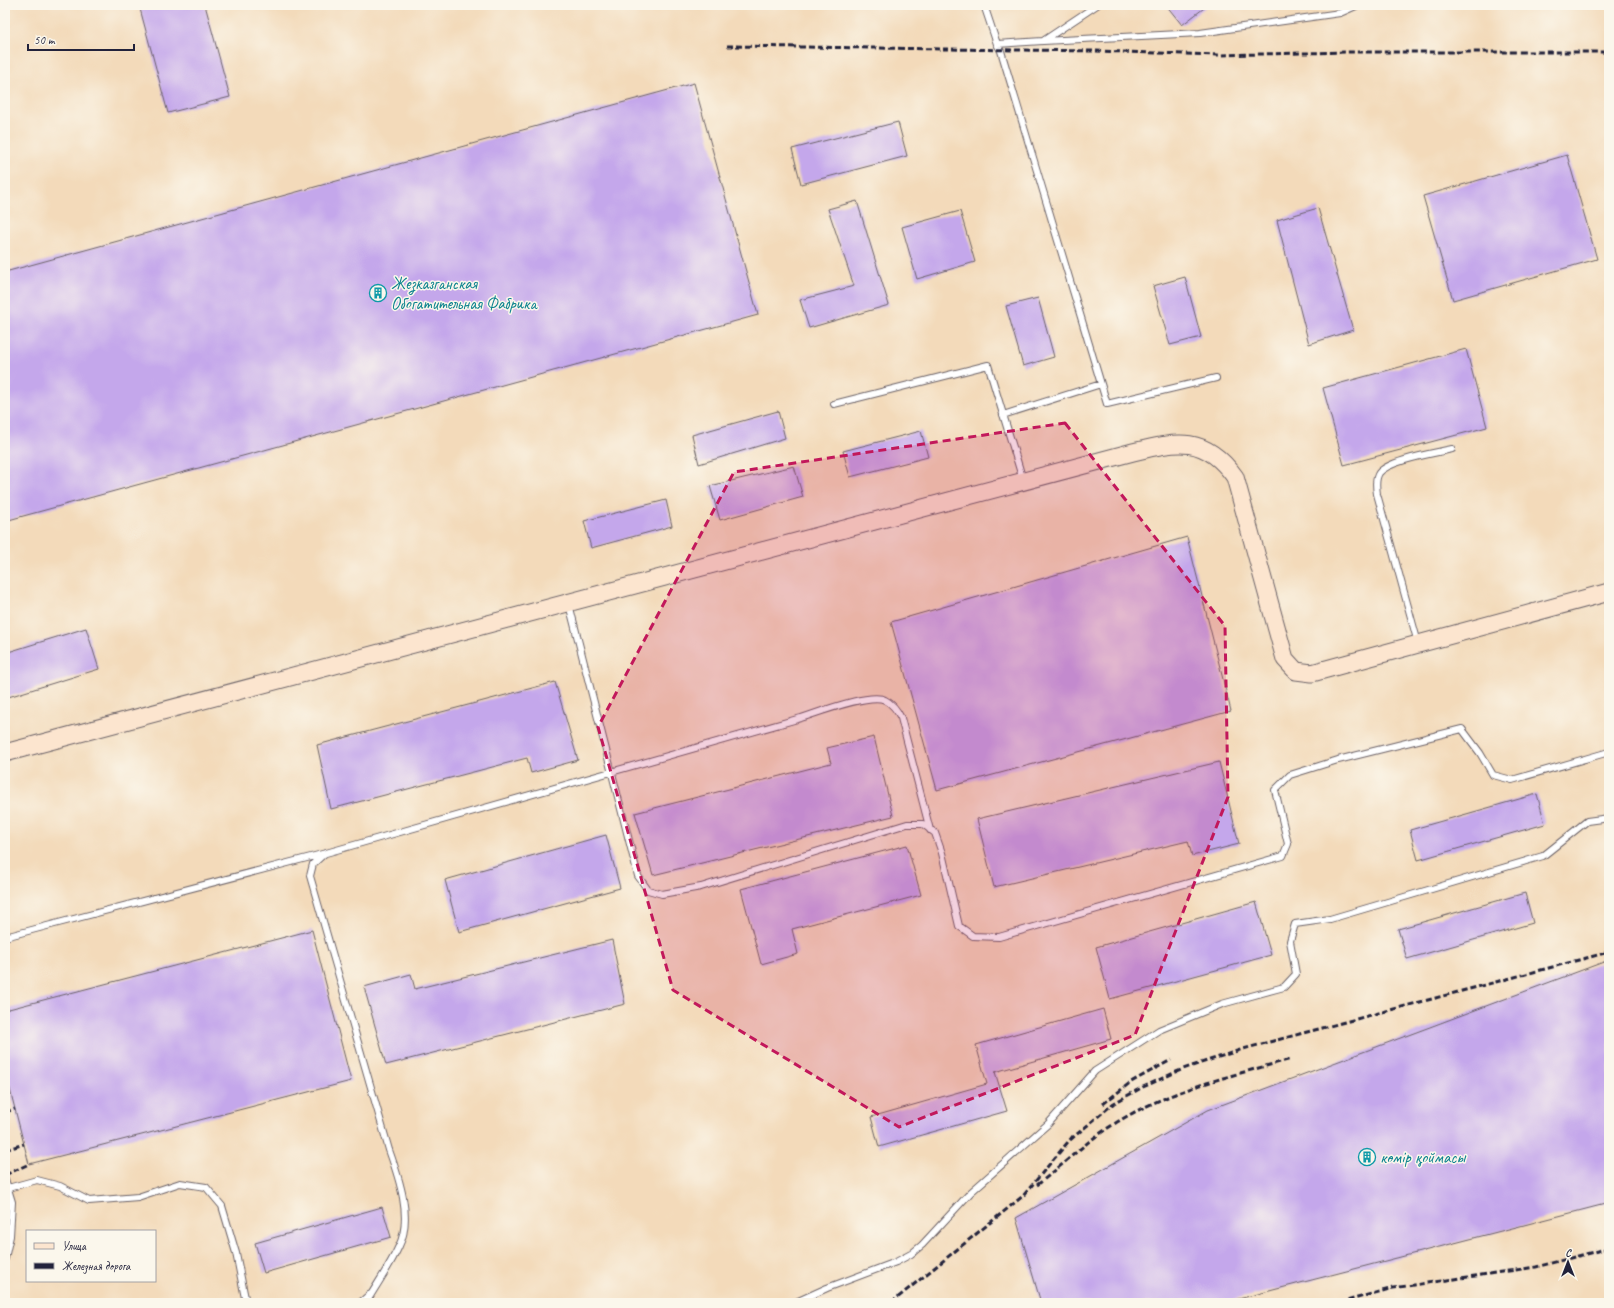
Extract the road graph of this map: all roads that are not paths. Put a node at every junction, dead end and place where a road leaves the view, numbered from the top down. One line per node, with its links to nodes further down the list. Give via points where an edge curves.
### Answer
1 (984, 5): 5 (lane)
2 (1097, 5): 4 (lane)
3 (1358, 5): 4 (lane, via 1340,13 1200,33)
4 (1043, 41): 5 (lane)
5 (997, 44): 7 (lane)
6 (1216, 378): 7 (lane, via 1107,404)
7 (1101, 384): 9 (lane)
8 (834, 404): 9 (lane, via 988,365)
9 (1003, 415): 11 (lane)
10 (1452, 449): 14 (lane, via 1388,466 1379,473 1376,482 1377,494)
11 (1024, 482): 13 (street); 14 (street, via 1166,444 1192,444 1216,456 1235,478 1285,659 1291,667 1296,671 1312,673)
12 (1609, 592): 14 (street)
13 (569, 603): 16 (street); 17 (lane)
14 (1418, 644)
15 (1609, 752): 19 (lane, via 1512,780 1493,775 1462,729 1331,762 1290,775 1275,790 1288,844 1283,856 999,937 973,936 959,926 942,853 935,833)
16 (5, 753)
17 (612, 772): 19 (lane, via 638,876 648,890 662,894 701,887 907,824 923,824); 19 (lane, via 852,702 884,699 894,707 901,718); 20 (lane)
18 (1609, 818): 29 (lane, via 1587,821 1543,856 1330,919 1295,924 1290,941 1296,974 1284,987 1222,1004 1159,1030 1095,1071 1048,1124 971,1192 911,1254)
19 (930, 830)
20 (326, 853): 21 (lane); 25 (lane, via 313,864 310,876 401,1184 405,1221 400,1245)
21 (5, 937)
22 (5, 1179): 23 (lane)
23 (8, 1188): 24 (lane, via 12,1202 10,1236); 26 (lane, via 37,1180 60,1186 90,1201 138,1197 180,1183 206,1187 222,1206 236,1253)
24 (5, 1258)
25 (373, 1291): 27 (lane); 28 (lane)
26 (246, 1303)
27 (360, 1303)
28 (366, 1303)
29 (794, 1303)

